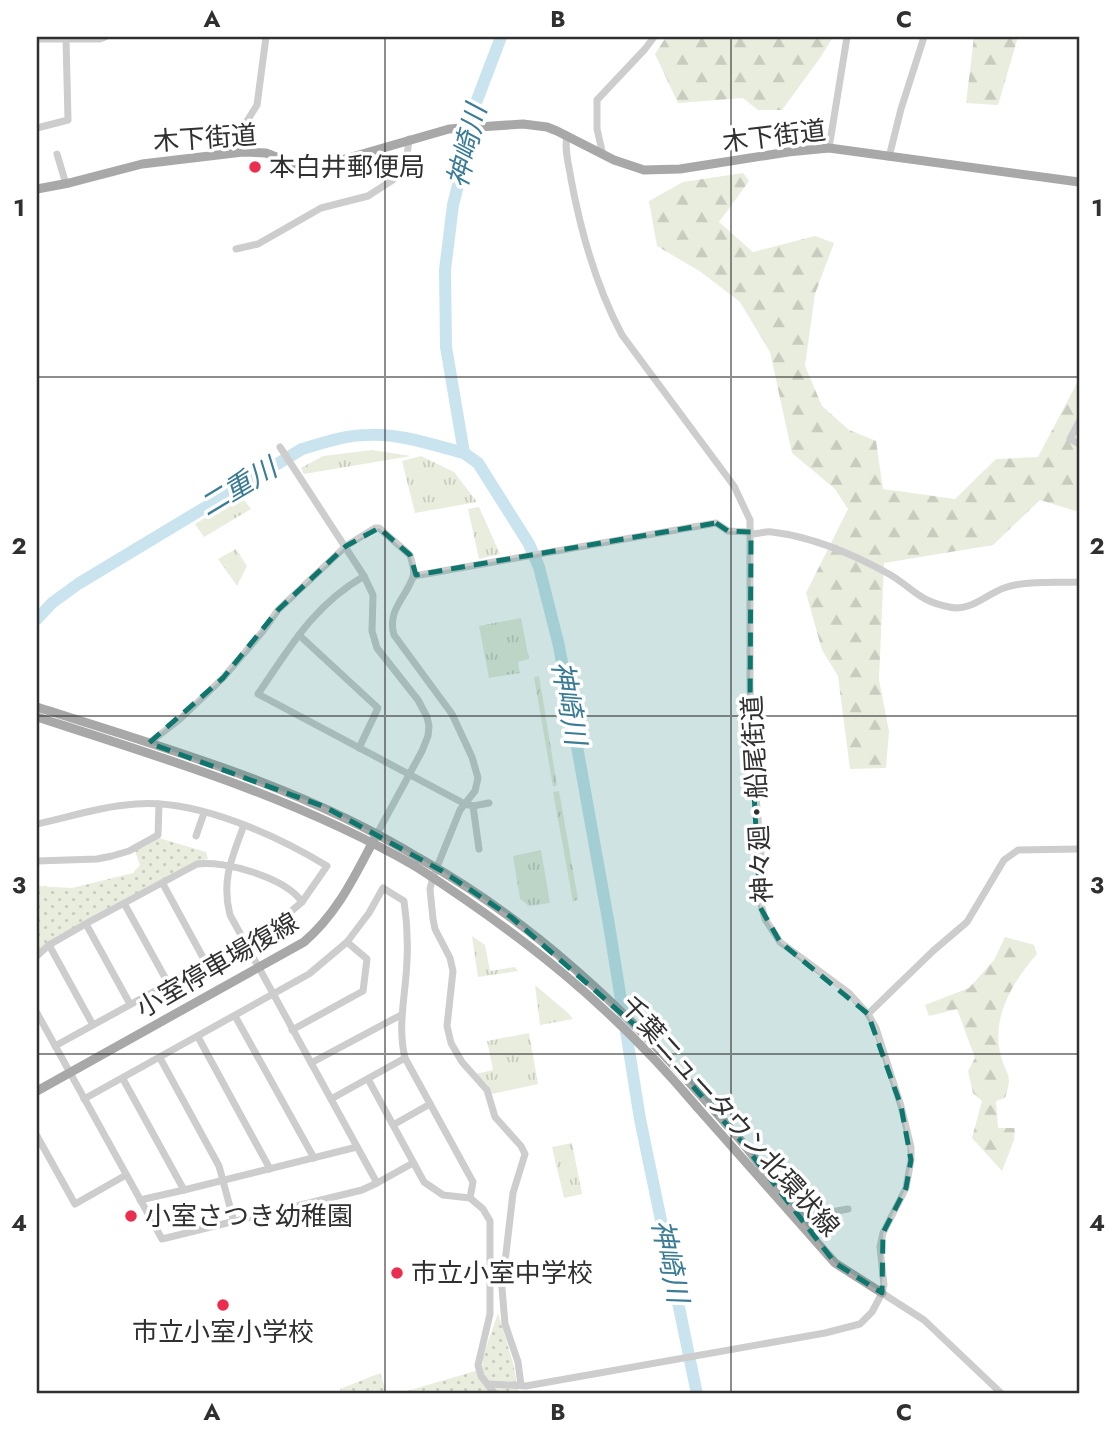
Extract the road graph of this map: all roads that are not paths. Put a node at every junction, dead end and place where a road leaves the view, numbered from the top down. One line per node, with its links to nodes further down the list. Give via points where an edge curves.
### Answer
1 (105, 37): 8 (street)
2 (266, 37): 13 (street, via 257,105 247,121)
3 (654, 37): 15 (street, via 597,100)
4 (847, 37): 12 (street)
5 (924, 37): 16 (street)
6 (52, 38): 7 (street); 8 (street)
7 (37, 39)
8 (65, 39): 9 (street, via 68,120)
9 (37, 128)
10 (566, 135): 11 (main road, 木下街道, via 536,125 481,126); 15 (main road, 木下街道); 24 (street, 神々廻・船尾街道, via 583,241 612,315 734,486 745,506)
11 (409, 139): 13 (main road, 木下街道, via 317,164 294,164 266,153); 20 (street, via 405,172 374,192 321,208 258,244)
12 (830, 148): 15 (main road, 木下街道, via 667,171 633,168); 16 (main road, 木下街道)
13 (243, 152): 18 (main road, 木下街道, via 142,164)
14 (57, 154): 18 (street)
15 (603, 155)
16 (889, 157): 17 (main road, 木下街道)
17 (1079, 183)
18 (66, 184): 19 (main road, 木下街道)
19 (37, 189)
20 (236, 248)
21 (1079, 422): 22 (street, via 1070,439)
22 (1079, 444)
23 (280, 447): 25 (street)
24 (751, 533): 27 (street, via 728,531 716,523); 28 (street, via 791,535 836,548 892,576 921,598 952,608 967,608 1016,585); 61 (street, 神々廻・船尾街道, via 750,694 761,907 780,942 849,993)
25 (346, 546): 26 (street); 27 (street, via 379,528 410,555); 32 (street, via 278,610 223,678)
26 (364, 576): 29 (street, via 327,602); 34 (street, via 373,595 372,631 377,648 427,717 428,736)
27 (414, 576): 37 (street, via 394,612 392,628 452,714 472,757 478,782)
28 (1079, 582)
29 (299, 635): 33 (street, via 378,708); 33 (street, via 258,694)
30 (37, 706): 32 (main road, 千葉ニュータウン北環状線)
31 (37, 718): 42 (main road, 千葉ニュータウン北環状線, via 266,793)
32 (149, 743): 42 (main road, 千葉ニュータウン北環状線, via 286,790)
33 (359, 748): 34 (street)
34 (409, 775): 37 (street); 42 (street)
35 (489, 803): 37 (street)
36 (159, 804): 38 (street); 39 (street, via 135,804); 45 (street, via 158,835 129,851 97,859)
37 (469, 805): 43 (street); 96 (street, via 460,810 433,877 430,906 453,971 447,1026 452,1043 462,1062 485,1086 495,1117 524,1154 513,1193 502,1288 505,1324)
38 (204, 813): 40 (street); 41 (street)
39 (37, 824)
40 (244, 825): 46 (street); 48 (street, via 327,866)
41 (196, 836)
42 (375, 838): 56 (main road, 小室停車場復線, via 329,918 304,942); 78 (main road, 千葉ニュータウン北環状線, bridge, via 511,918 580,973 653,1041)
43 (479, 849)
44 (1079, 849): 61 (street, via 1018,850 1004,860 967,922)
45 (37, 861)
46 (230, 865): 47 (street, via 197,864); 48 (street, via 279,883); 51 (street, via 225,898)
47 (163, 884): 49 (street); 55 (street)
48 (302, 902): 51 (street, via 275,925)
49 (124, 905): 50 (street); 57 (street)
50 (86, 925): 53 (street); 59 (street)
51 (244, 942): 55 (street); 56 (street)
52 (347, 942): 58 (street, via 310,974); 62 (street, via 383,888 404,901 408,932); 65 (street, via 367,959 363,991)
53 (49, 946): 54 (street); 64 (street)
54 (37, 956)
55 (206, 963): 57 (street)
56 (259, 969): 58 (street); 71 (main road, 小室停車場復線)
57 (169, 983): 59 (street)
58 (273, 995): 63 (street); 65 (street)
59 (130, 1004): 64 (street)
60 (37, 1013): 67 (street)
61 (868, 1014): 95 (street, 神々廻・船尾街道, via 911,1147 906,1188 880,1247)
62 (401, 1015): 69 (street); 70 (street)
63 (236, 1016): 66 (street); 82 (street)
64 (93, 1025): 67 (street)
65 (292, 1030): 70 (street)
66 (198, 1037): 68 (street); 84 (street)
67 (55, 1046): 71 (street)
68 (160, 1058): 72 (street); 86 (street)
69 (405, 1058): 73 (street); 77 (street)
70 (311, 1063): 76 (street)
71 (70, 1073): 74 (main road, 小室停車場復線); 75 (street)
72 (122, 1079): 75 (street); 88 (street)
73 (368, 1079): 76 (street); 79 (street)
74 (37, 1091)
75 (84, 1099): 85 (street)
76 (331, 1099): 81 (street)
77 (430, 1104): 79 (street); 89 (street, via 473,1182)
78 (702, 1104): 92 (main road, 千葉ニュータウン北環状線); 94 (main road, 千葉ニュータウン北環状線)
79 (393, 1125): 83 (street)
80 (37, 1136): 85 (street, via 75,1204)
81 (357, 1147): 82 (street); 87 (street)
82 (314, 1158): 84 (street)
83 (413, 1163): 87 (street); 89 (street, via 434,1191)
84 (270, 1169): 86 (street)
85 (126, 1175): 90 (street)
86 (224, 1180): 88 (street); 93 (street)
87 (377, 1183): 93 (street)
88 (184, 1190): 90 (street)
89 (470, 1198): 97 (street, via 490,1221 490,1314 478,1365)
90 (140, 1200): 93 (street, via 162,1240)
91 (848, 1209): 92 (street)
92 (802, 1217): 94 (main road, 千葉ニュータウン北環状線)
93 (234, 1222)
94 (835, 1263): 95 (main road, 千葉ニュータウン北環状線)
95 (882, 1293): 96 (street, via 872,1312 854,1327); 98 (street, via 924,1320)
96 (521, 1385): 97 (street)
97 (492, 1390)
98 (1002, 1394)

